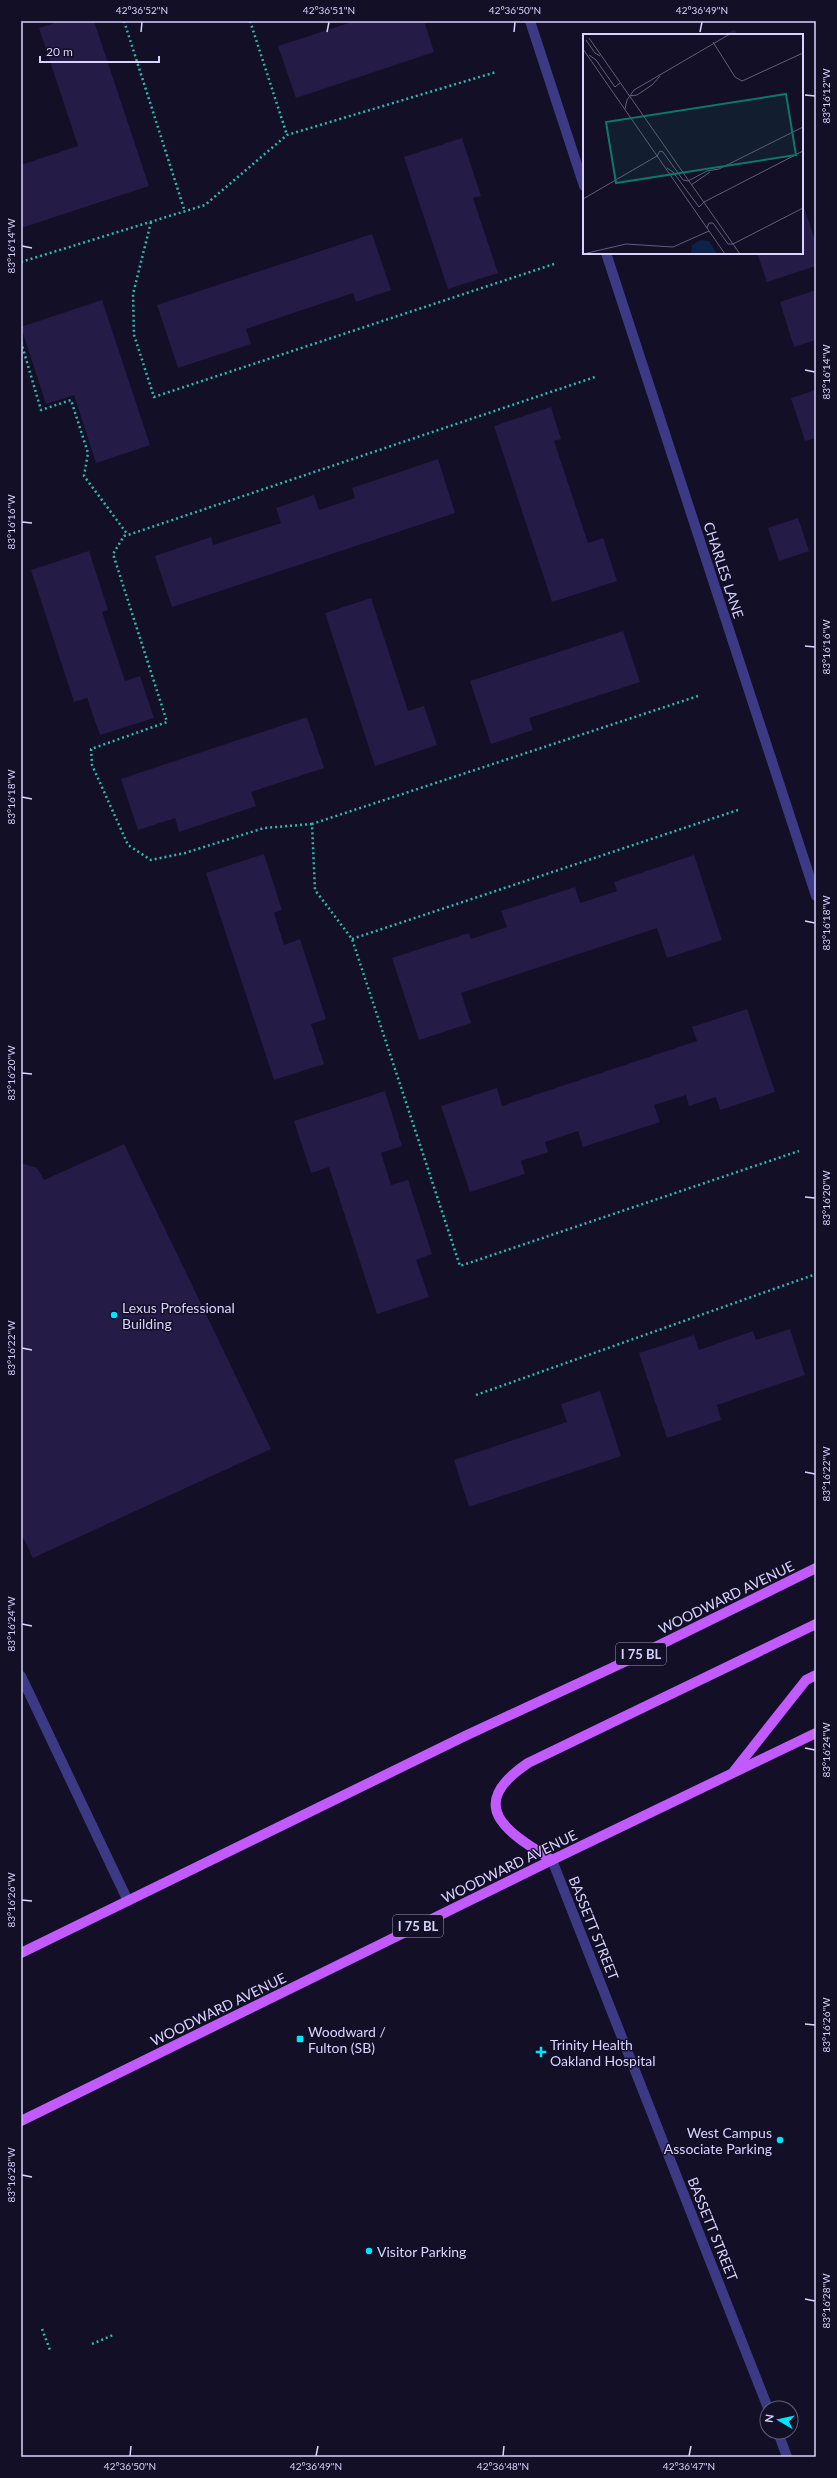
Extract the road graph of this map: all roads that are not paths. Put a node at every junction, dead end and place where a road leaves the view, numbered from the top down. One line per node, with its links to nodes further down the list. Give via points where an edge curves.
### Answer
1 (530, 21): 2 (street)
2 (583, 183)
3 (606, 254): 4 (street, CHARLES LANE)
4 (816, 896)
5 (816, 1568): 12 (main road, WOODWARD AVENUE / I 75 BL)
6 (816, 1624): 11 (main road, via 512,1774 501,1785 496,1804 498,1814 513,1836)
7 (816, 1675): 10 (main road, via 806,1680)
8 (21, 1676): 12 (street)
9 (816, 1733): 10 (main road, WOODWARD AVENUE / I 75 BL)
10 (732, 1774): 11 (main road, WOODWARD AVENUE / I 75 BL)
11 (552, 1860): 14 (main road, WOODWARD AVENUE / I 75 BL); 15 (street, BASSETT STREET)
12 (128, 1901): 13 (main road, WOODWARD AVENUE / I 75 BL)
13 (21, 1953)
14 (21, 2121)
15 (765, 2400)
16 (781, 2440): 17 (street)
17 (787, 2457)

